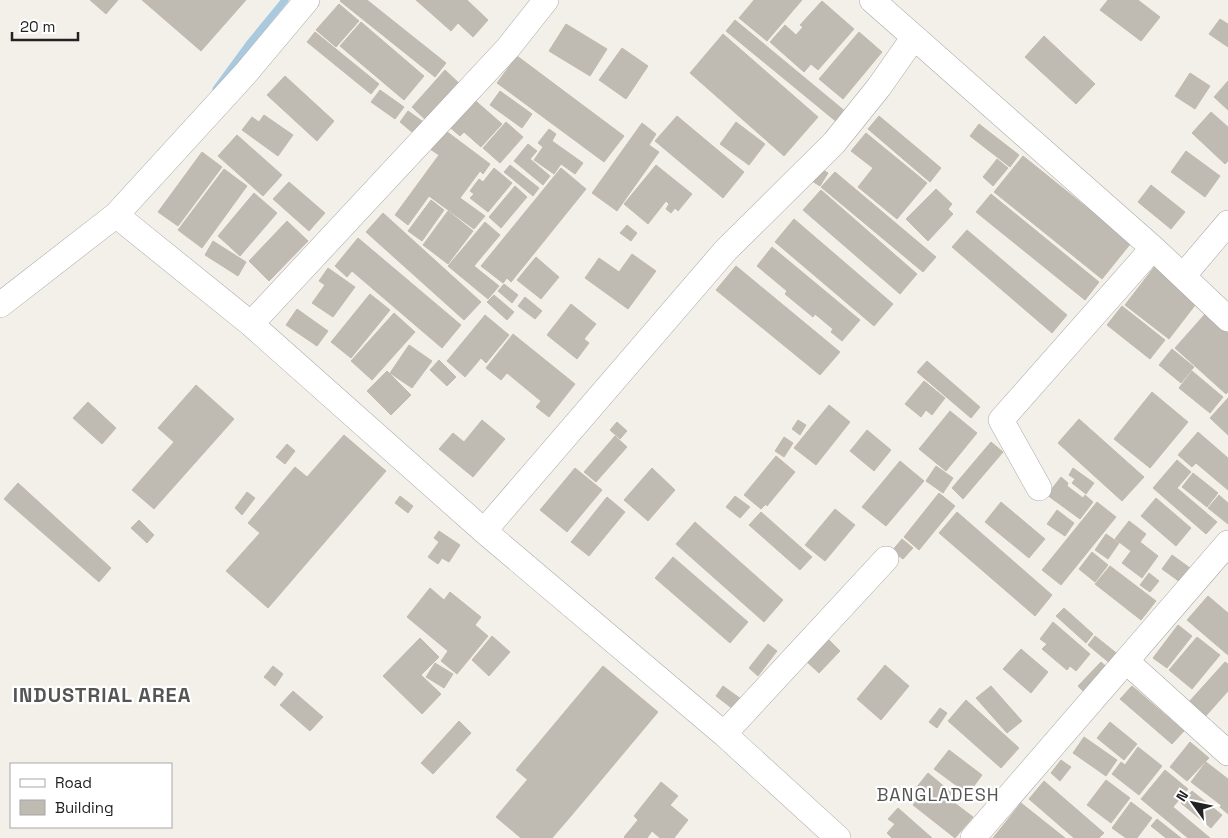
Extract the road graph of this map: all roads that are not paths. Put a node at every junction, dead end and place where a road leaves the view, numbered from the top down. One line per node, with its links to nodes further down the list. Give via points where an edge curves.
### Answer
1 (307, 0): 5 (street, via 245,74)
2 (546, 0): 11 (street, via 508,48)
3 (872, 0): 4 (street)
4 (914, 37): 7 (street); 13 (street, via 834,143 725,251)
5 (116, 215): 9 (street); 11 (street)
6 (1228, 223): 8 (street)
7 (1153, 248): 8 (street); 12 (street, via 1001,420)
8 (1183, 276): 10 (street)
9 (0, 305)
10 (1228, 319)
11 (251, 324): 13 (street)
12 (1039, 488)
13 (484, 531): 17 (street)
14 (1228, 542): 16 (street)
15 (886, 559): 17 (street)
16 (1126, 661): 18 (street); 20 (street)
17 (724, 734): 19 (street)
18 (1228, 753)
19 (838, 838)
20 (973, 838)

